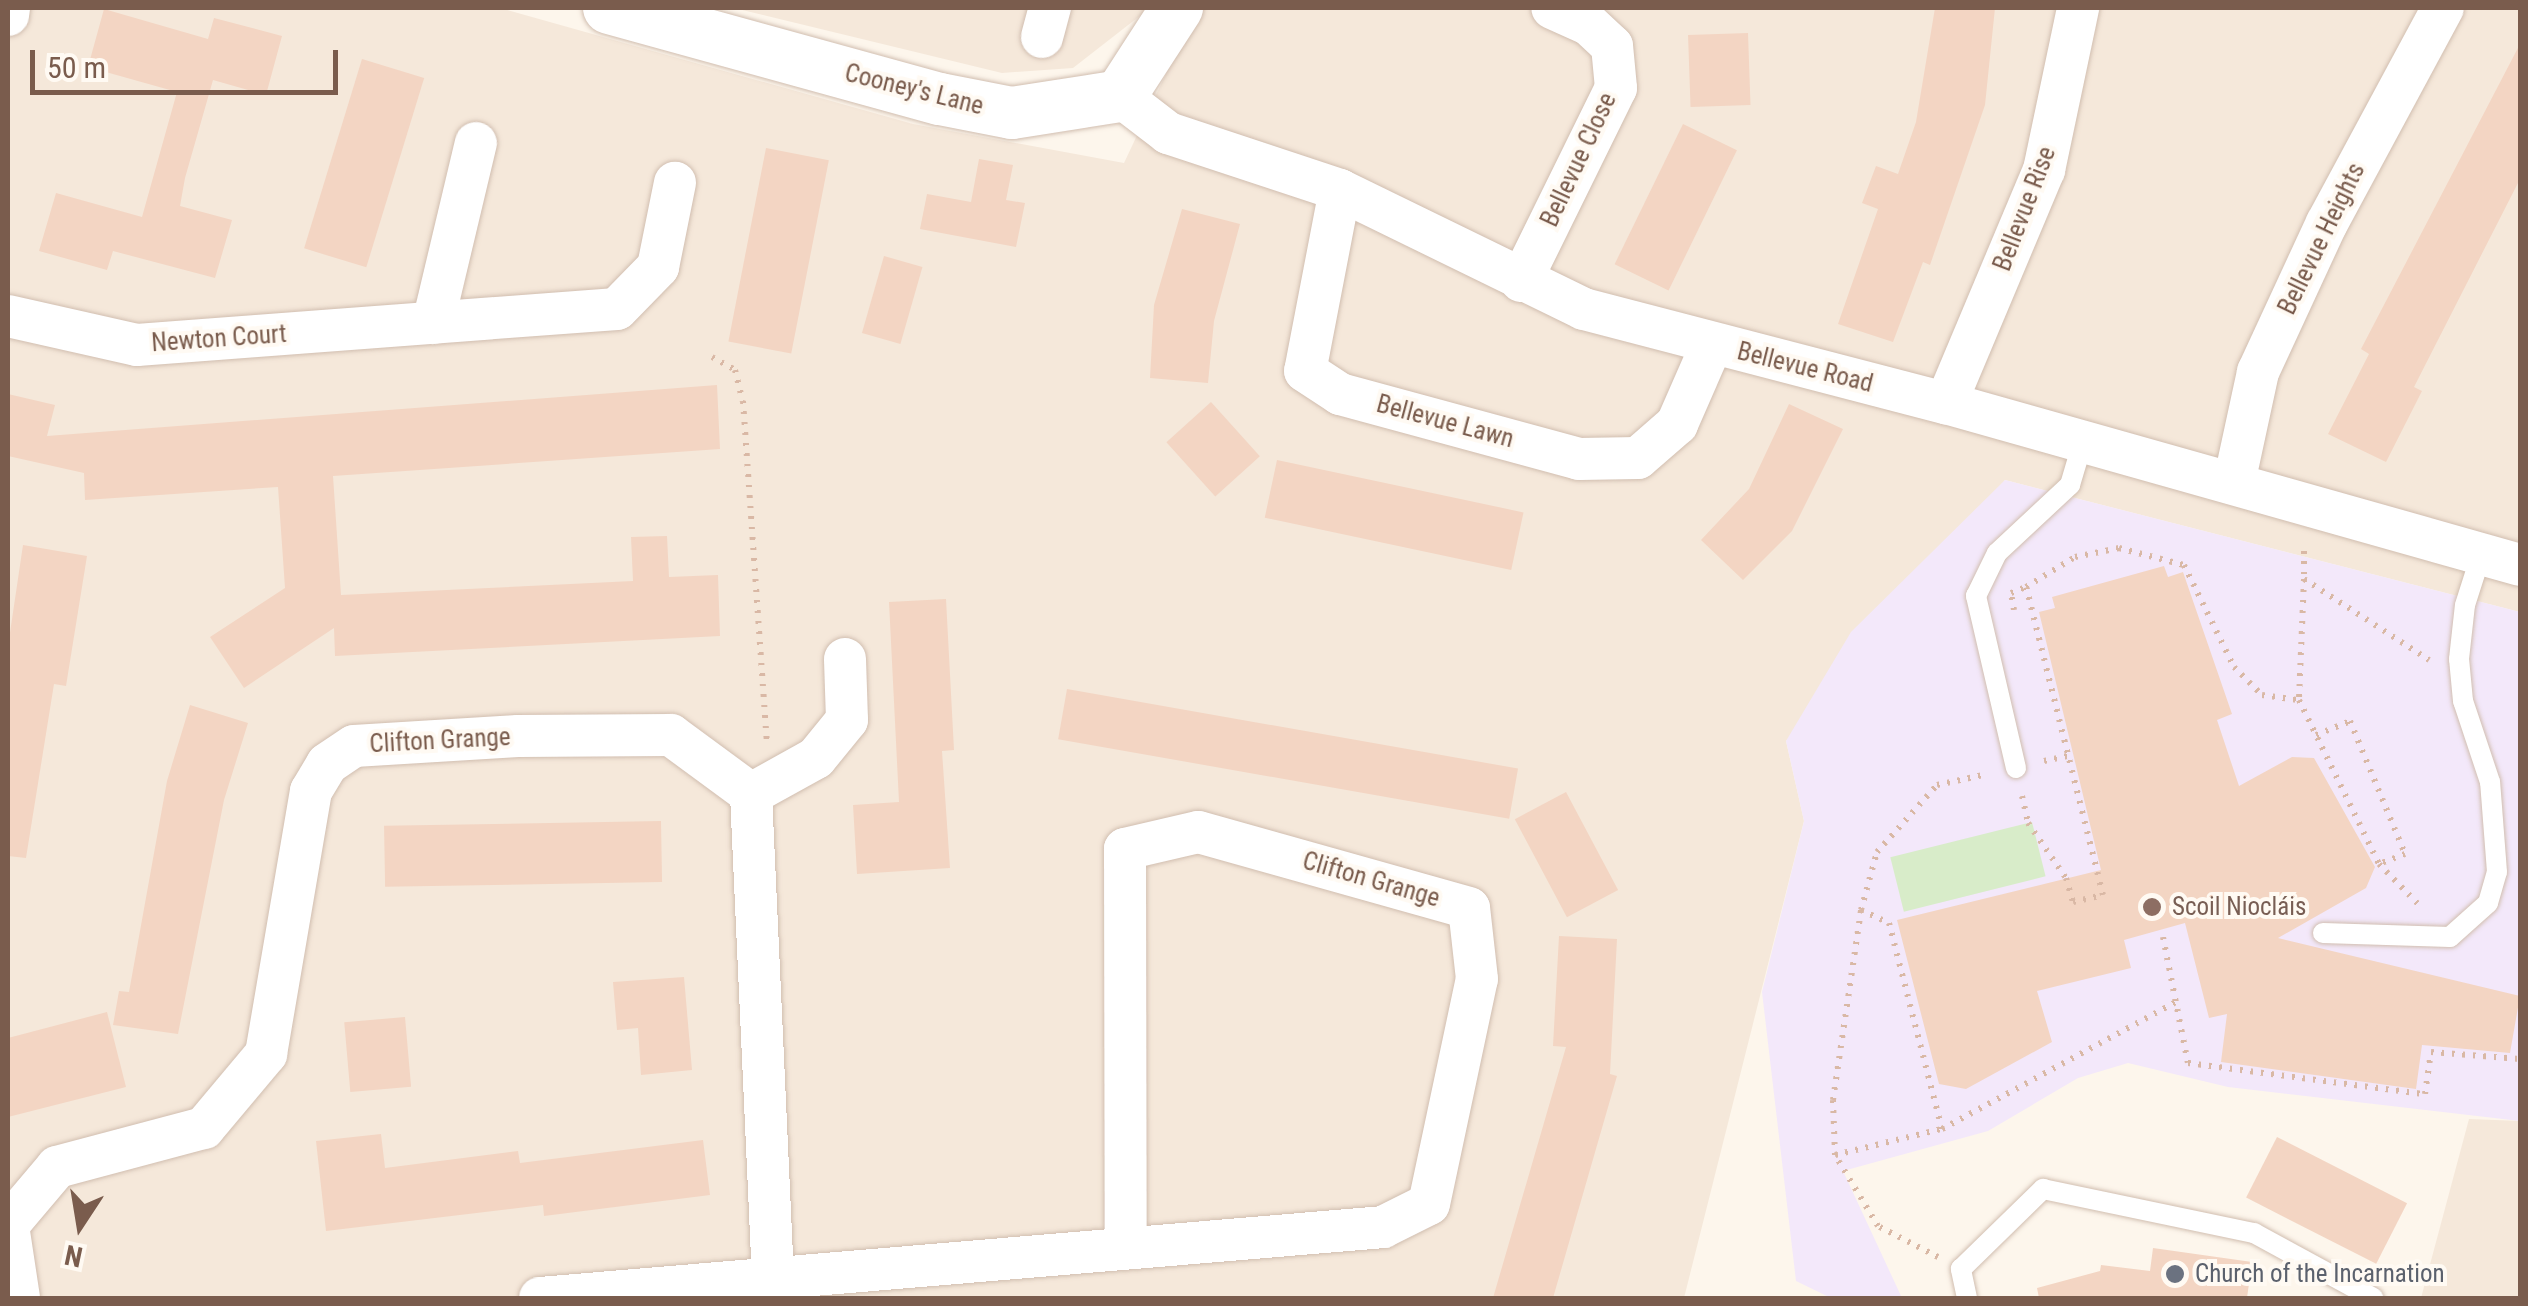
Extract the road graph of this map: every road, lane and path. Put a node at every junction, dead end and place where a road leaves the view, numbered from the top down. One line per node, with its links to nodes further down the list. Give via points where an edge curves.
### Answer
1 (10, 8): 7 (street)
2 (609, 8): 8 (street, Cooney's Lane, via 940,100 1012,112)
3 (1177, 8): 8 (street)
4 (1552, 8): 12 (street, Bellevue Close, via 1588,24 1612,46 1616,88)
5 (2078, 8): 17 (street, Bellevue Rise, via 2044,170)
6 (2443, 8): 19 (street, Bellevue Heights, via 2327,223 2258,372)
7 (8, 15)
8 (1120, 96): 11 (street, Bellevue Road, via 1168,133)
9 (476, 143): 14 (street)
10 (676, 183): 14 (street, Newton Court, via 658,267 617,309)
11 (1340, 190): 12 (street, Bellevue Road); 15 (street, Bellevue Lawn, via 1305,371 1340,394 1579,459 1638,458 1677,424)
12 (1521, 282): 15 (street, Bellevue Road, via 1584,309)
13 (8, 316): 14 (street, Newton Court, via 137,345)
14 (433, 323)
15 (1711, 346): 17 (street, Bellevue Road)
16 (712, 357): 29 (path, via 734,370 743,401)
17 (1946, 402): 18 (street, Bellevue Road)
18 (2082, 440): 19 (street, Bellevue Road); 28 (lane, via 2070,485 1998,553 1976,596)
19 (2234, 483): 21 (street, Bellevue Road)
20 (2304, 551): 22 (path)
21 (2501, 560): 24 (lane, via 2465,605)
22 (2304, 579): 24 (path); 25 (path)
23 (845, 659): 29 (street, via 847,720 816,758)
24 (2461, 676): 33 (lane, via 2490,782 2497,872 2488,903)
25 (2298, 700): 26 (path); 27 (path, via 2262,695 2234,668 2184,565 2119,548 2075,557 2026,587)
26 (2316, 735): 30 (path); 30 (path, via 2350,721 2405,854)
27 (2068, 756): 28 (path); 28 (path, via 2103,896 2073,902 2066,878 2028,823)
28 (2016, 768): 31 (path, via 1937,785 1877,852)
29 (765, 784): 41 (street); 42 (street, Clifton Grange, via 671,735 354,746 327,764 310,791 266,1054 204,1128 57,1167 8,1226)
30 (2379, 864): 33 (path)
31 (1861, 910): 37 (path, via 1890,922); 38 (path, via 1833,1100)
32 (2323, 933): 33 (lane)
33 (2450, 937)
34 (2163, 938): 35 (path)
35 (2176, 1002): 36 (path, via 2188,1063 2424,1094 2431,1052); 37 (path)
36 (2520, 1060)
37 (1942, 1129): 38 (path)
38 (1835, 1155): 40 (path, via 1878,1226)
39 (1126, 1246): 39 (street, Clifton Grange, via 1125,848 1198,832 1469,908 1477,979 1430,1204 1383,1227); 41 (street, Clifton Grange)
40 (1961, 1269): 44 (lane); 45 (lane, via 2043,1189 2254,1233)
41 (773, 1279): 43 (street, Clifton Grange)
42 (19, 1298)
43 (540, 1298)
44 (1967, 1298)
45 (2373, 1298)

